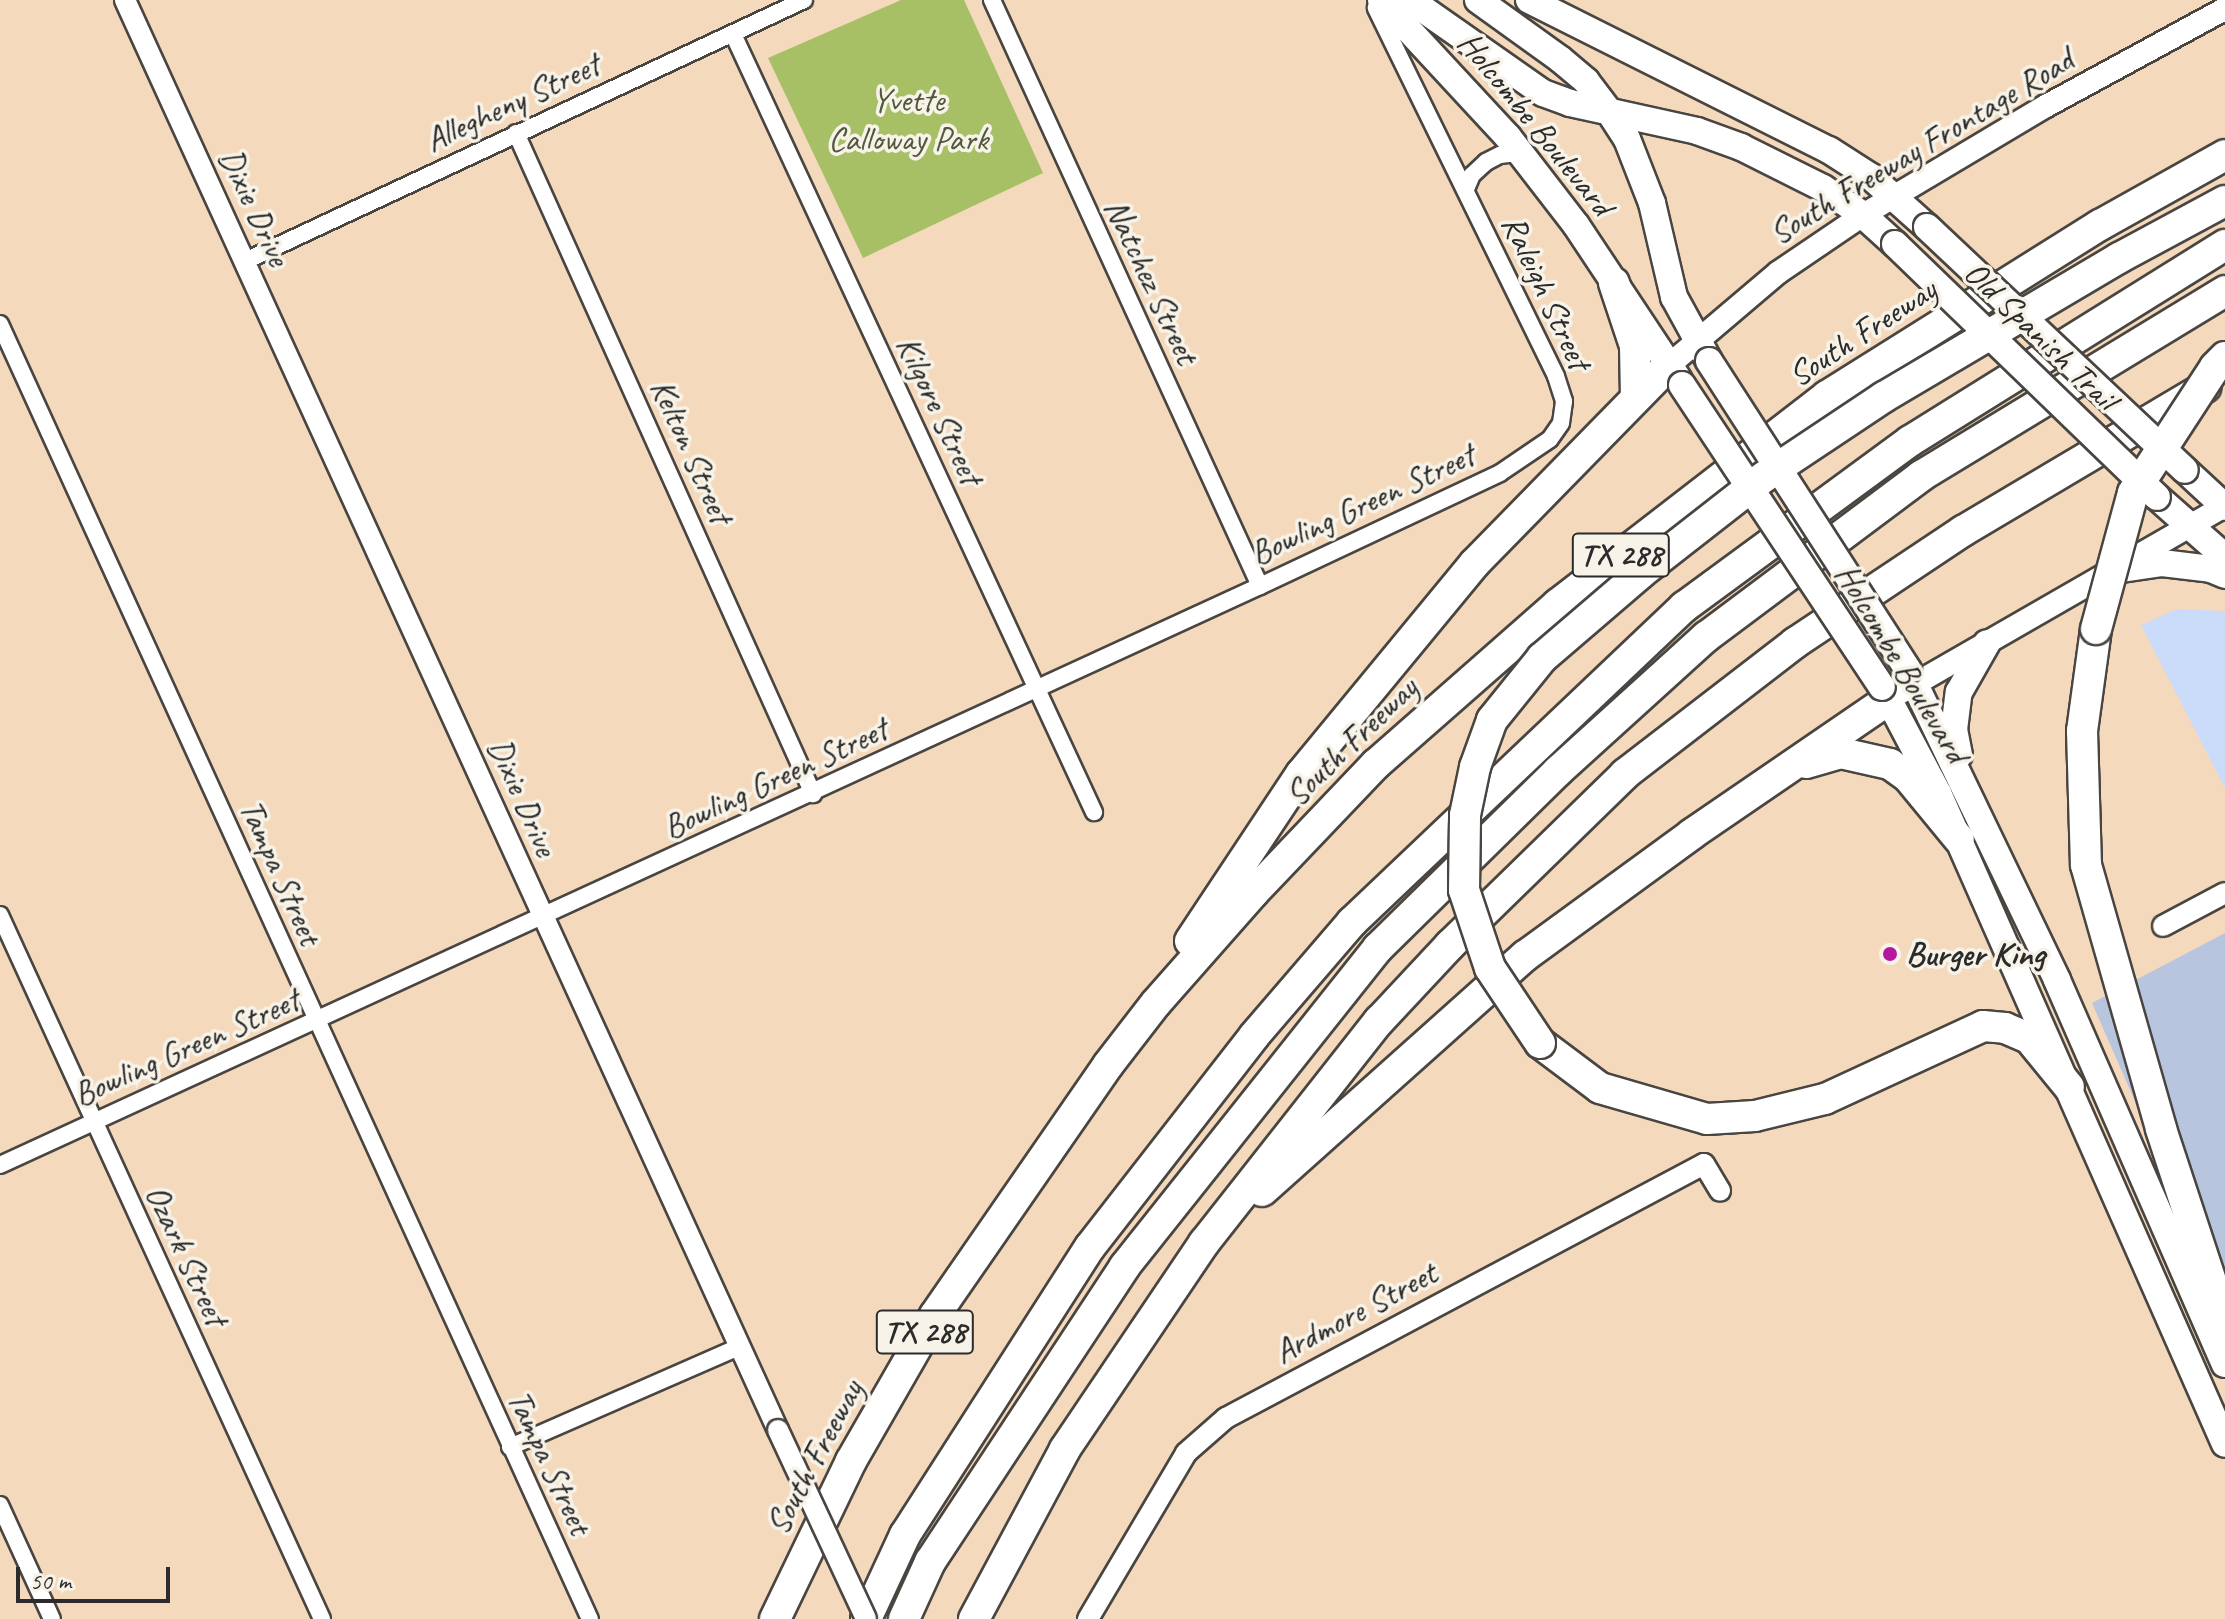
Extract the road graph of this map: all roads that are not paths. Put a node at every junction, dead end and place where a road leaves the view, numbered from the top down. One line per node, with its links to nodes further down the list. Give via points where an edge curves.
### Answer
1 (125, 0): 20 (street, Dixie Drive)
2 (804, 0): 10 (street, Allegheny Street)
3 (992, 0): 35 (street, Natchez Street)
4 (1369, 0): 15 (street, Raleigh Street, via 1381,14)
5 (1381, 0): 13 (main road, Holcombe Boulevard)
6 (1410, 0): 11 (main road, Old Spanish Trail, via 1543,93)
7 (1478, 0): 11 (main road, Holcombe Boulevard, via 1586,81)
8 (1529, 0): 16 (main road, Old Spanish Trail, via 1829,150)
9 (2225, 9): 16 (main road, South Freeway Frontage Road)
10 (733, 34): 12 (street, Allegheny Street); 38 (street, Kilgore Street)
11 (1610, 113): 18 (main road, Old Spanish Trail, via 1697,131 1741,147 1782,165); 24 (main road, Holcombe Boulevard, via 1642,173 1674,297)
12 (516, 133): 20 (street, Allegheny Street); 42 (street, Kelton Street)
13 (1520, 153): 15 (street, Raleigh Street, via 1486,162); 21 (main road, Holcombe Boulevard)
14 (2225, 155): 50 (highway, South Freeway / TX 288, via 2100,225 1827,396 1558,604 1376,764 1254,892)
15 (1466, 189): 29 (street, Raleigh Street, via 1556,376 1564,401)
16 (1894, 196): 18 (main road, South Freeway Frontage Road); 30 (main road, Old Spanish Trail, bridge)
17 (2225, 201): 51 (highway, bridge, via 1910,382 1764,477 1641,573 1542,658 1492,720 1465,815 1464,890 1490,968 1540,1043 1600,1088 1707,1119 1755,1116 1825,1099 1983,1026 2029,1038)
18 (1863, 215): 24 (main road, South Freeway Frontage Road, via 1779,272); 31 (main road, Old Spanish Trail, bridge)
19 (2225, 245): 66 (highway, via 1910,441 1684,607 1352,922 1254,1036 1090,1247 905,1535)
20 (245, 261): 47 (street, Dixie Drive)
21 (1614, 283): 26 (main road, Holcombe Boulevard); 28 (highway, via 1635,346)
22 (2225, 291): 67 (highway, via 1921,476 1706,637 1558,771 1378,948 1125,1266 930,1562)
23 (0, 324): 49 (street, Tampa Street)
24 (1703, 351): 26 (main road, South Freeway Frontage Road); 37 (main road, Holcombe Boulevard, bridge)
25 (2225, 357): 56 (highway, bridge, via 2133,493 2096,629 2082,731 2086,865 2161,1129)
26 (1675, 375): 28 (highway); 39 (main road, Holcombe Boulevard, bridge)
27 (2225, 376): 55 (highway, via 1963,531 1795,643 1625,774 1379,1021)
28 (1636, 398): 50 (highway, via 1475,563 1301,774)
29 (1561, 423): 35 (street, Bowling Green Street, via 1550,439 1500,473)
30 (2225, 506): 31 (main road)
31 (2188, 528): 32 (main road, Old Spanish Trail); 33 (main road)
32 (2225, 557)
33 (2115, 570): 34 (main road, via 2162,563); 36 (main road)
34 (2225, 575)
35 (1260, 586): 38 (street, Bowling Green Street)
36 (1987, 643): 37 (main road); 41 (main road, via 1959,692 1955,710)
37 (1912, 677): 39 (main road); 41 (main road, Holcombe Boulevard)
38 (1037, 689): 42 (street, Bowling Green Street); 43 (street, Kilgore Street)
39 (1886, 693): 40 (highway); 44 (main road, Holcombe Boulevard)
40 (1785, 770): 44 (highway, via 1841,753 1890,764 1908,777); 55 (highway, via 1525,956)
41 (1965, 786): 58 (main road, Holcombe Boulevard, via 2057,980)
42 (813, 794): 47 (street, Bowling Green Street)
43 (1094, 812)
44 (1959, 839): 51 (main road, Holcombe Boulevard)
45 (2225, 893): 48 (street)
46 (0, 915): 52 (street, Ozark Street)
47 (543, 916): 49 (street, Bowling Green Street); 57 (street, Dixie Drive)
48 (2163, 926)
49 (316, 1022): 52 (street, Bowling Green Street); 60 (street, Tampa Street)
50 (1108, 1065): 65 (highway, South Freeway / TX 288, via 935,1315 851,1461)
51 (2069, 1087): 59 (main road, Holcombe Boulevard)
52 (93, 1122): 53 (street, Bowling Green Street); 63 (street, Ozark Street)
53 (0, 1165)
54 (1720, 1191): 69 (street, Ardmore Street, via 1704,1164 1226,1418 1186,1453)
55 (1204, 1243): 68 (highway, via 1065,1449)
56 (2225, 1324)
57 (739, 1347): 60 (street); 66 (street, Dixie Drive, bridge)
58 (2225, 1364)
59 (2225, 1444)
60 (510, 1447): 64 (street, Tampa Street)
61 (0, 1505): 62 (street)
62 (52, 1619)
63 (322, 1619)
64 (590, 1619)
65 (775, 1619)
66 (866, 1619)
67 (904, 1619)
68 (974, 1619)
69 (1088, 1619)

